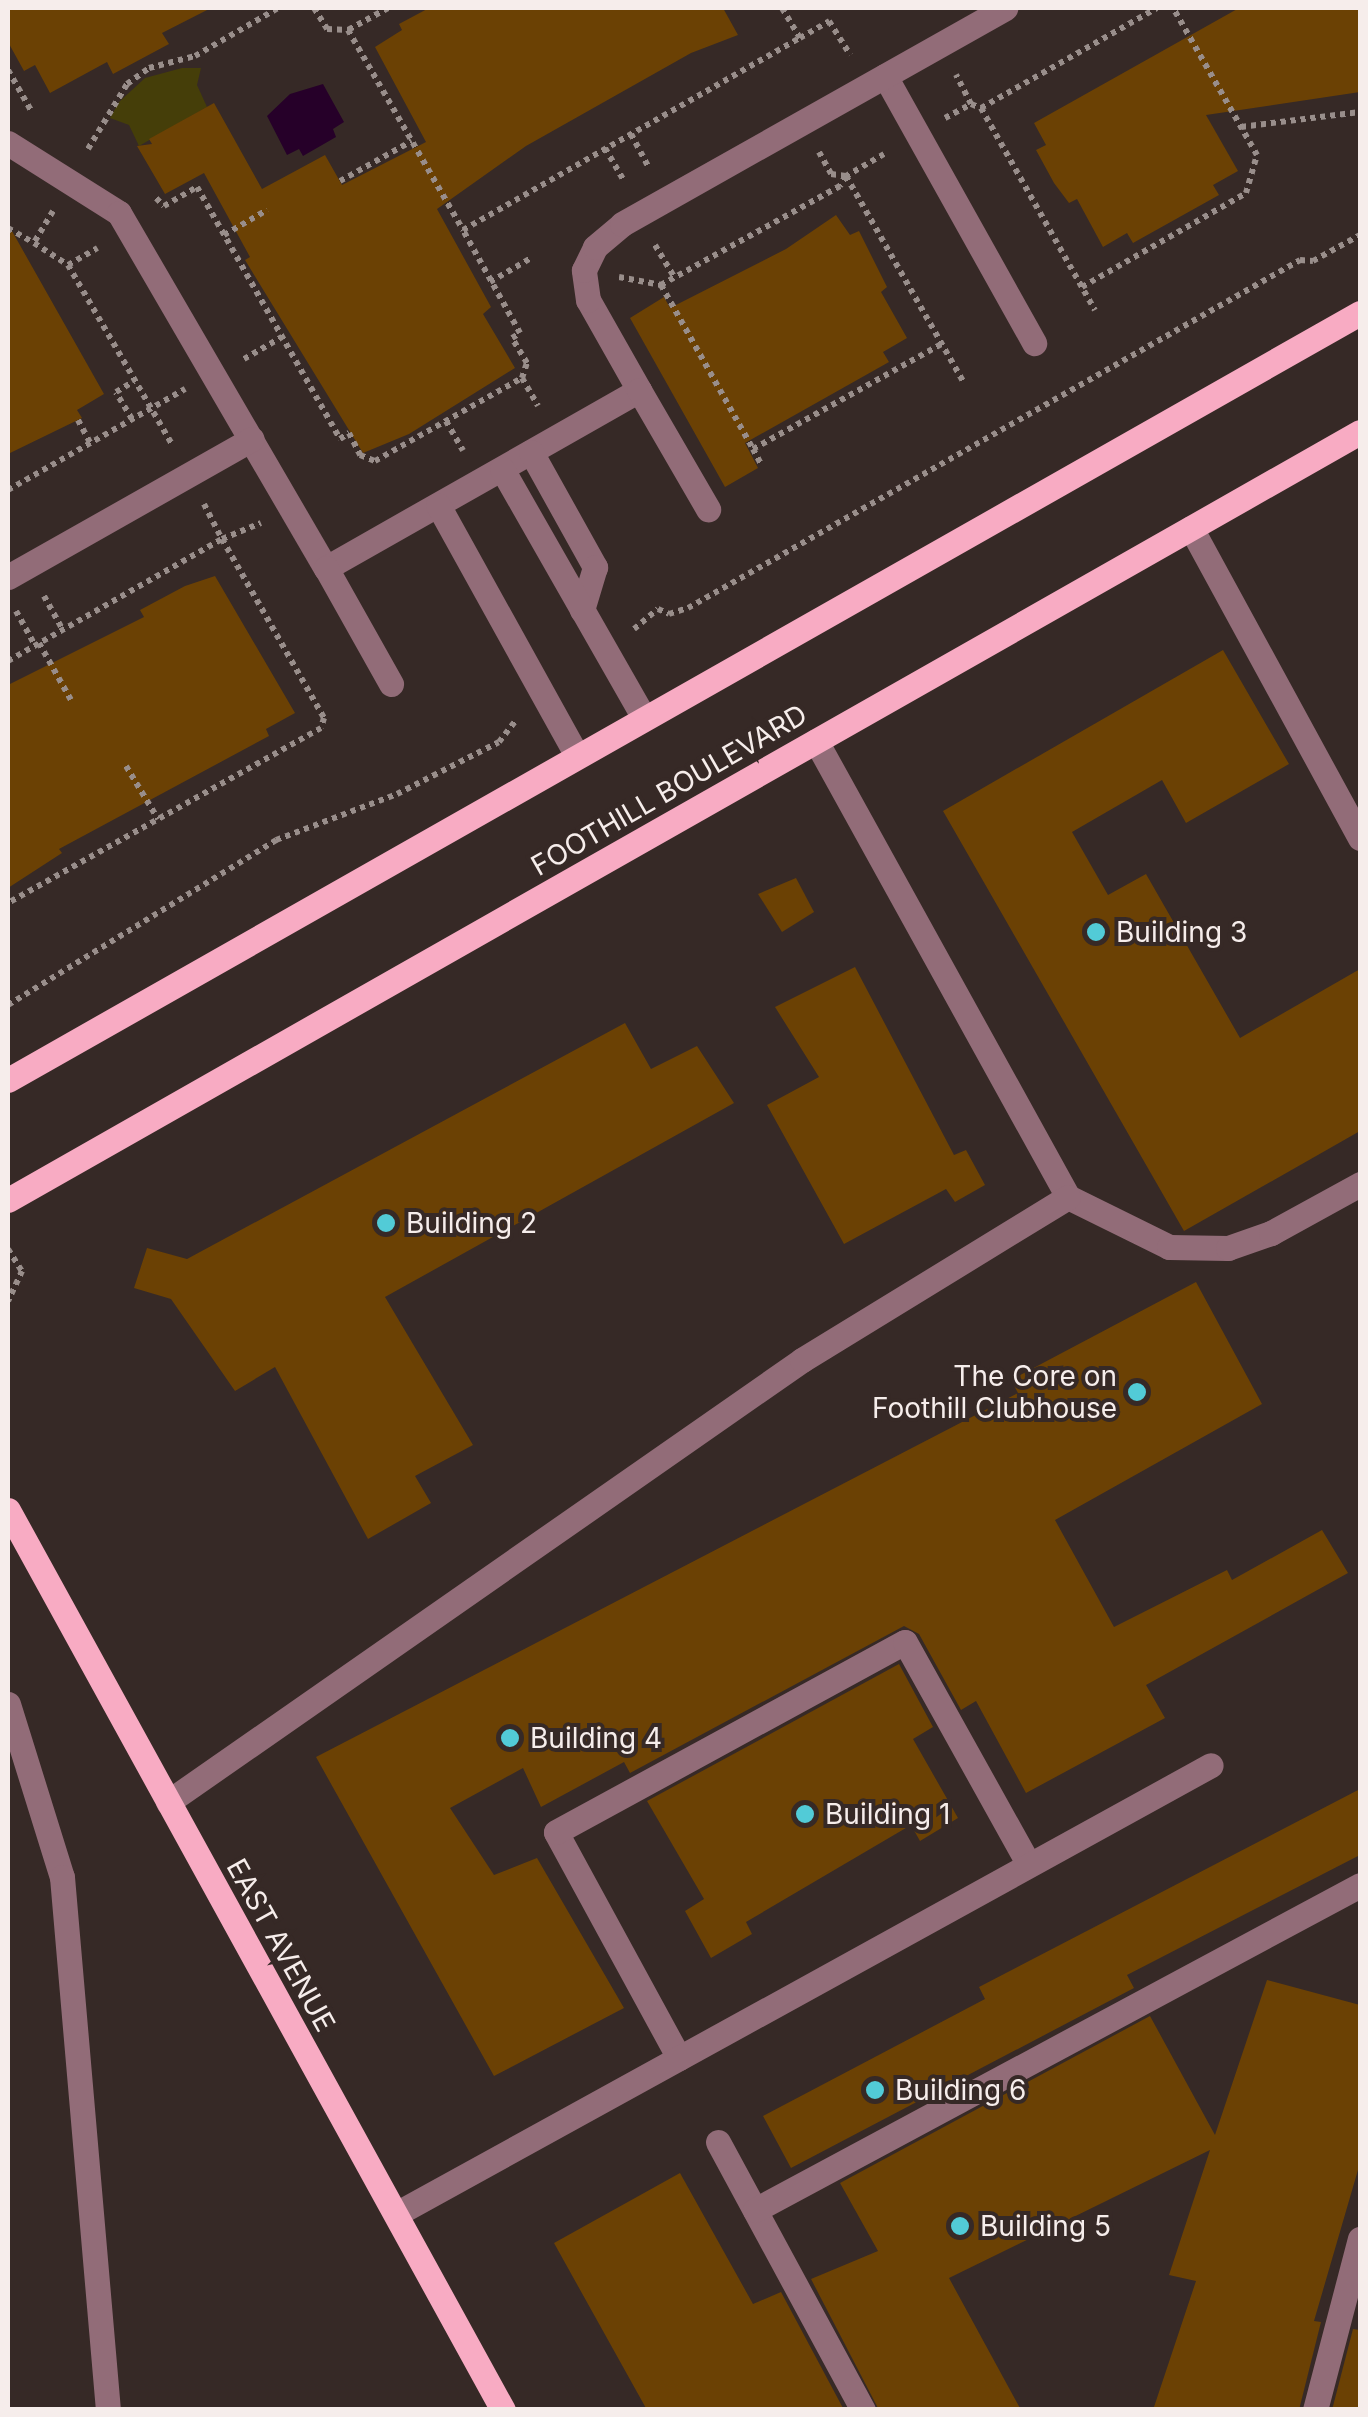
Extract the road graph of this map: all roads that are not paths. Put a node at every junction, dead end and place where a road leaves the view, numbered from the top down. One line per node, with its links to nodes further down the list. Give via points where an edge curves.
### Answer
1 (1005, 8): 2 (street)
2 (885, 76): 5 (street); 6 (street, via 622,224 595,247 584,270 588,300)
3 (8, 143): 8 (street, via 119,213)
4 (1360, 313): 18 (main road)
5 (1034, 343)
6 (639, 390): 9 (street); 12 (street)
7 (1360, 432): 13 (main road, FOOTHILL BOULEVARD)
8 (252, 439): 14 (street); 15 (street)
9 (531, 452): 10 (street); 16 (street, via 595,567)
10 (502, 468): 11 (street); 16 (street)
11 (438, 505): 14 (street); 20 (street)
12 (708, 508)
13 (1191, 528): 19 (main road, FOOTHILL BOULEVARD); 21 (street)
14 (326, 568): 17 (street)
15 (8, 577)
16 (582, 610): 18 (street)
17 (391, 684)
18 (644, 718): 20 (main road)
19 (816, 742): 24 (street); 25 (main road, FOOTHILL BOULEVARD)
20 (577, 756): 22 (main road)
21 (1360, 838)
22 (8, 1080)
23 (1360, 1184): 24 (street, via 1271,1233 1228,1248 1169,1247)
24 (1068, 1197): 29 (street, via 802,1360)
25 (8, 1200)
26 (8, 1510): 29 (main road, EAST AVENUE)
27 (8, 1704): 37 (street, via 62,1877)
28 (1211, 1765): 30 (street)
29 (168, 1802): 35 (main road, EAST AVENUE)
30 (1028, 1863): 32 (street); 32 (street, via 906,1642 556,1832)
31 (1360, 1885): 34 (street)
32 (679, 2058): 35 (street)
33 (718, 2142): 34 (street)
34 (755, 2210): 39 (street)
35 (396, 2214): 38 (main road, EAST AVENUE)
36 (1360, 2239): 40 (street)
37 (108, 2410)
38 (503, 2410)
39 (863, 2410)
40 (1315, 2410)

